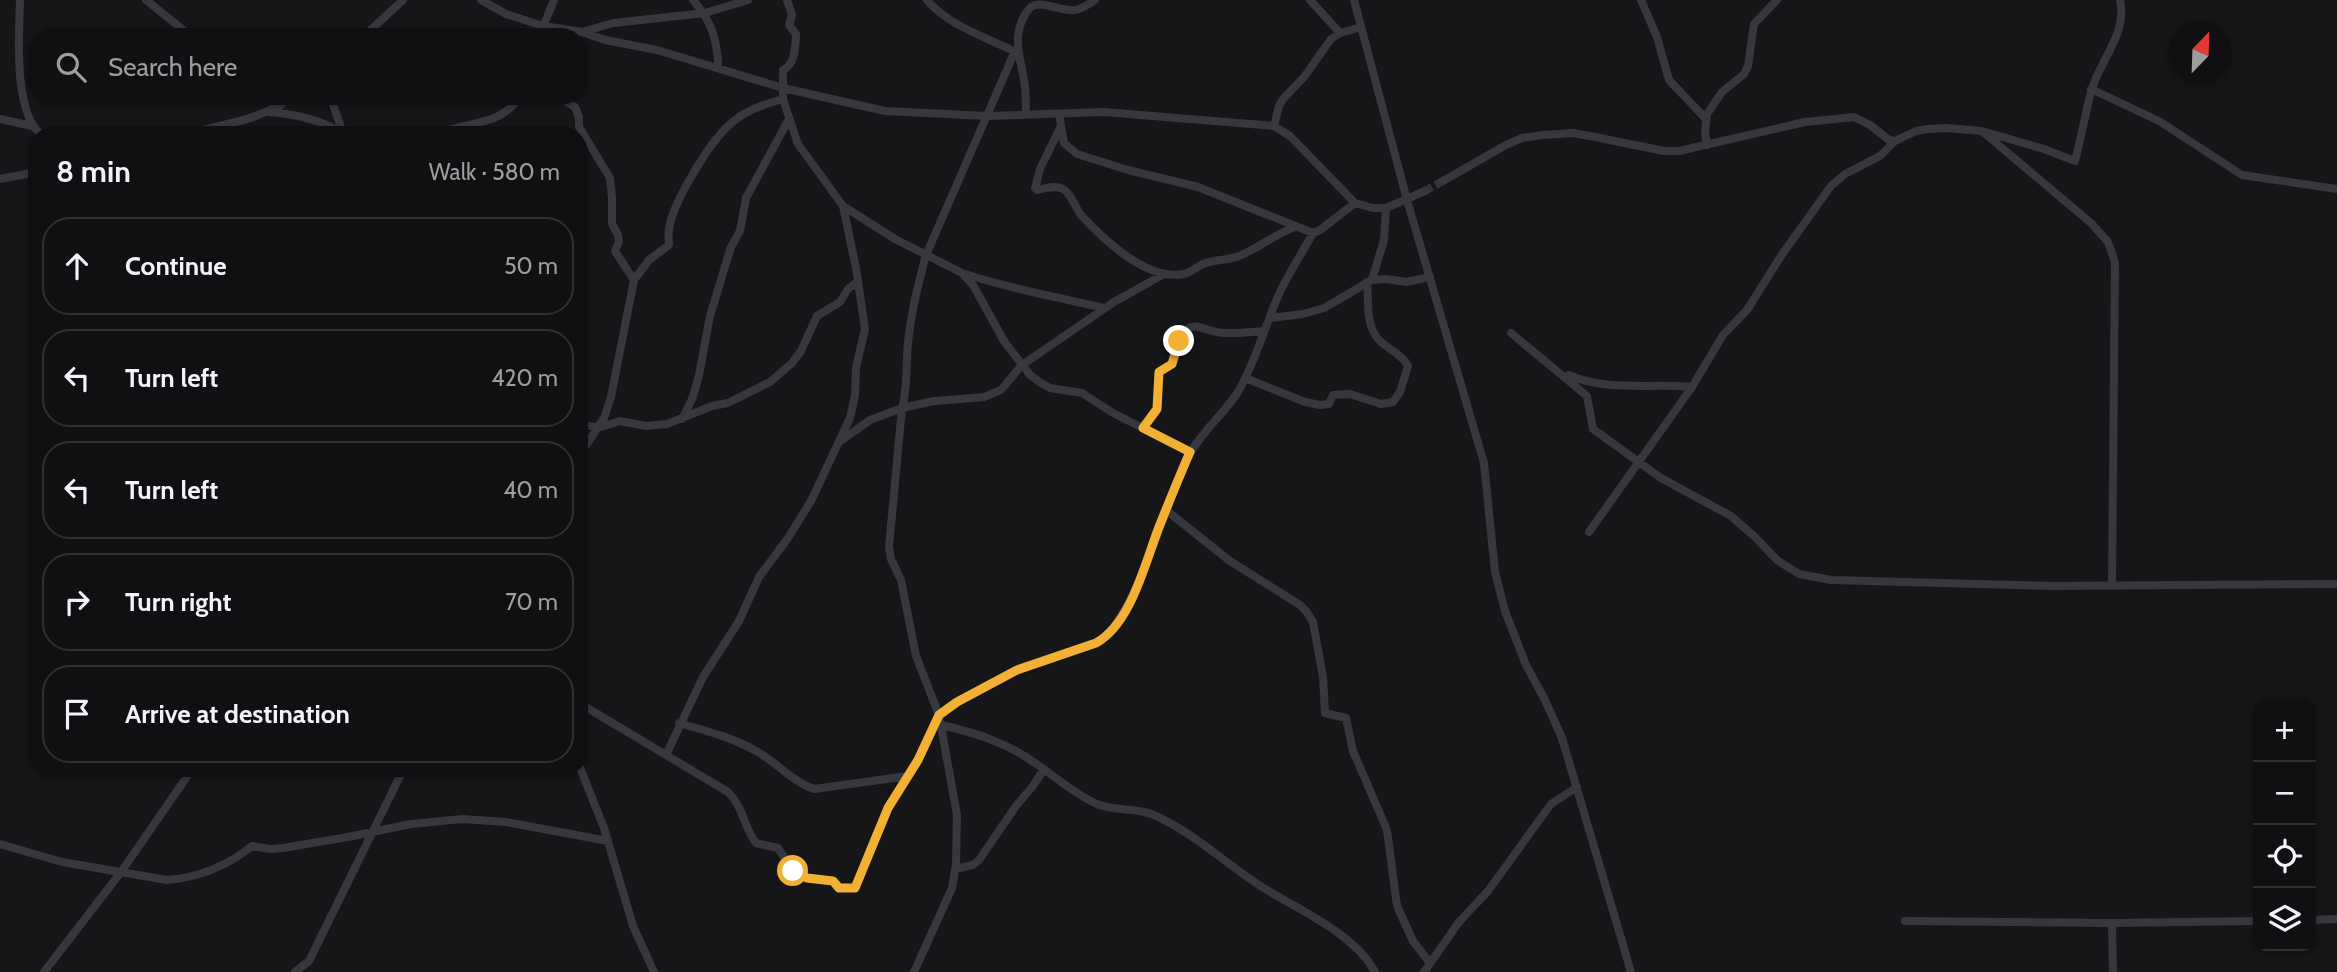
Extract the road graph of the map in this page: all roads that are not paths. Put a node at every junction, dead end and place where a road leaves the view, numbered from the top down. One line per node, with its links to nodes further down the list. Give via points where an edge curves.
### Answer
1 (20, 0): 42 (street, via 21,89)
2 (146, 0): 20 (street)
3 (403, 0): 21 (street)
4 (481, 0): 18 (street)
5 (554, 0): 18 (street)
6 (693, 0): 17 (street)
7 (748, 0): 17 (street)
8 (787, 0): 28 (street, via 792,15 789,25 796,34 795,54 783,70)
9 (928, 0): 26 (street, via 966,28)
10 (1094, 0): 16 (street, via 1083,8 1065,11)
11 (1310, 0): 24 (street)
12 (1354, 0): 19 (street)
13 (1642, 0): 41 (street, via 1669,80)
14 (1777, 0): 41 (street, via 1754,24 1744,74 1714,102)
15 (2120, 0): 29 (street, via 2124,14)
16 (1035, 2): 26 (street, via 1021,22)
17 (705, 13): 23 (street, via 613,23); 27 (street, via 718,50)
18 (544, 26): 22 (street)
19 (1361, 27): 24 (street); 59 (street)
20 (181, 28)
21 (373, 28)
22 (557, 28)
23 (588, 30)
24 (1340, 33): 49 (street, via 1283,99)
25 (588, 34): 27 (street)
26 (1016, 52): 36 (street, via 1026,89); 38 (street)
27 (718, 68): 28 (street)
28 (783, 88): 30 (street); 38 (street, via 886,111)
29 (2091, 89): 50 (street, via 2075,161); 57 (street, via 2159,121 2242,175)
30 (783, 99): 40 (street); 69 (street, via 744,114 714,141 676,211 669,245 649,260)
31 (281, 105): 35 (street)
32 (333, 105): 45 (street)
33 (513, 105): 46 (street, via 506,113)
34 (572, 105): 47 (street)
35 (269, 112): 43 (street); 44 (street)
36 (1026, 114): 37 (street); 38 (street)
37 (1059, 114): 48 (street); 49 (street, via 1104,112)
38 (988, 116): 65 (street)
39 (0, 119): 42 (street)
40 (789, 119): 61 (street, via 798,144); 81 (street, via 746,198 740,232 710,317 693,397)
41 (1707, 122): 53 (street)
42 (32, 126)
43 (223, 126)
44 (323, 126)
45 (341, 126)
46 (459, 126)
47 (579, 126)
48 (1061, 126): 63 (street, via 1064,143 1077,153 1198,187); 67 (street, via 1035,188 1064,189 1079,213 1128,258)
49 (1274, 126): 60 (street, via 1290,136)
50 (1982, 131): 51 (street, via 1929,129); 92 (street, via 2091,222 2112,250)
51 (1895, 141): 53 (street, via 1854,117 1805,122); 79 (street, via 1880,156 1831,186 1747,310 1723,335)
52 (588, 142): 69 (street, via 610,178 612,223 619,242 615,251)
53 (1707, 145): 56 (street, via 1664,151 1573,133 1532,136 1506,145)
54 (28, 174): 55 (street)
55 (0, 179)
56 (1443, 181)
57 (2337, 189)
58 (1425, 191): 59 (street)
59 (1407, 200): 62 (street); 68 (street)
60 (1355, 203): 62 (street); 64 (street)
61 (843, 206): 65 (street); 70 (street)
62 (1386, 208): 71 (street, via 1386,231)
63 (1295, 227): 64 (street); 67 (street, via 1229,260 1205,263 1185,274)
64 (1313, 233): 73 (street)
65 (926, 255): 66 (street); 80 (street, via 912,315)
66 (962, 273): 72 (street); 76 (street)
67 (1164, 274): 72 (street)
68 (1430, 277): 71 (street); 103 (street, via 1484,463 1495,572 1505,611 1562,738)
69 (634, 280): 83 (street, via 611,397)
70 (859, 281): 81 (street, via 817,316 801,351 776,378 728,403); 86 (street, via 865,328 851,415)
71 (1370, 281): 73 (street, via 1324,308); 78 (street, via 1369,316 1376,336 1408,366 1401,392 1393,402 1381,404 1350,394 1333,396 1329,404 1312,404)
72 (1104, 308): 76 (street)
73 (1269, 318): 74 (street)
74 (1264, 331): 78 (street); 84 (street, via 1187,329 1172,364 1159,372 1157,409)
75 (1511, 332): 77 (street)
76 (1022, 365): 80 (street, via 1001,390 984,397); 84 (street, via 1050,388 1082,393)
77 (1557, 369): 79 (street, via 1598,385); 88 (street, via 1587,396 1594,429)
78 (1245, 378): 87 (street)
79 (1692, 387): 88 (street)
80 (902, 408): 86 (street, via 870,420); 94 (street, via 889,547 901,580 916,656)
81 (682, 419): 83 (street, via 657,426 620,421)
82 (588, 426): 83 (street)
83 (597, 428): 85 (street)
84 (1143, 428): 87 (street)
85 (588, 442)
86 (841, 442): 95 (street, via 800,520 759,577 739,621)
87 (1190, 452): 89 (street)
88 (1639, 460): 90 (street); 92 (street, via 1661,478 1731,516 1777,560 1799,574 1831,580)
89 (1167, 510): 94 (street, via 1126,610 1105,638 1017,670); 114 (street, via 1230,561 1300,605 1313,622 1325,713 1346,718 1353,751 1387,830 1397,906 1413,941)
90 (1589, 532)
91 (2337, 584): 92 (street)
92 (2112, 586)
93 (588, 708): 97 (street)
94 (939, 715): 96 (street); 99 (street)
95 (679, 723): 97 (street); 99 (street, via 736,740 799,784 814,789)
96 (942, 725): 98 (street, via 1003,744); 107 (street, via 957,815)
97 (666, 755): 99 (street, via 728,792 738,802 756,843 778,848 793,871 833,881 839,888 855,888 888,808)
98 (1044, 769): 107 (street, via 979,860); 119 (street, via 1098,805 1138,810 1175,827 1351,944)
99 (908, 776)
100 (187, 777): 108 (street)
101 (400, 777): 104 (street)
102 (584, 777): 105 (street)
103 (1577, 787): 114 (street, via 1551,804); 121 (street)
104 (372, 833): 105 (street, via 461,819 506,822); 108 (street, via 283,848 252,846 205,873 182,879); 116 (street, via 309,961)
105 (608, 841): 117 (street, via 634,926)
106 (0, 845): 108 (street)
107 (955, 869): 118 (street, via 943,911)
108 (121, 872): 115 (street)
109 (2337, 919): 110 (street)
110 (2316, 920)
111 (1905, 921): 113 (street)
112 (2253, 921): 113 (street)
113 (2112, 923): 122 (street)
114 (1430, 963): 120 (street)
115 (44, 972)
116 (295, 972)
117 (654, 972)
118 (914, 972)
119 (1374, 972)
120 (1424, 972)
121 (1631, 972)
122 (2113, 972)

